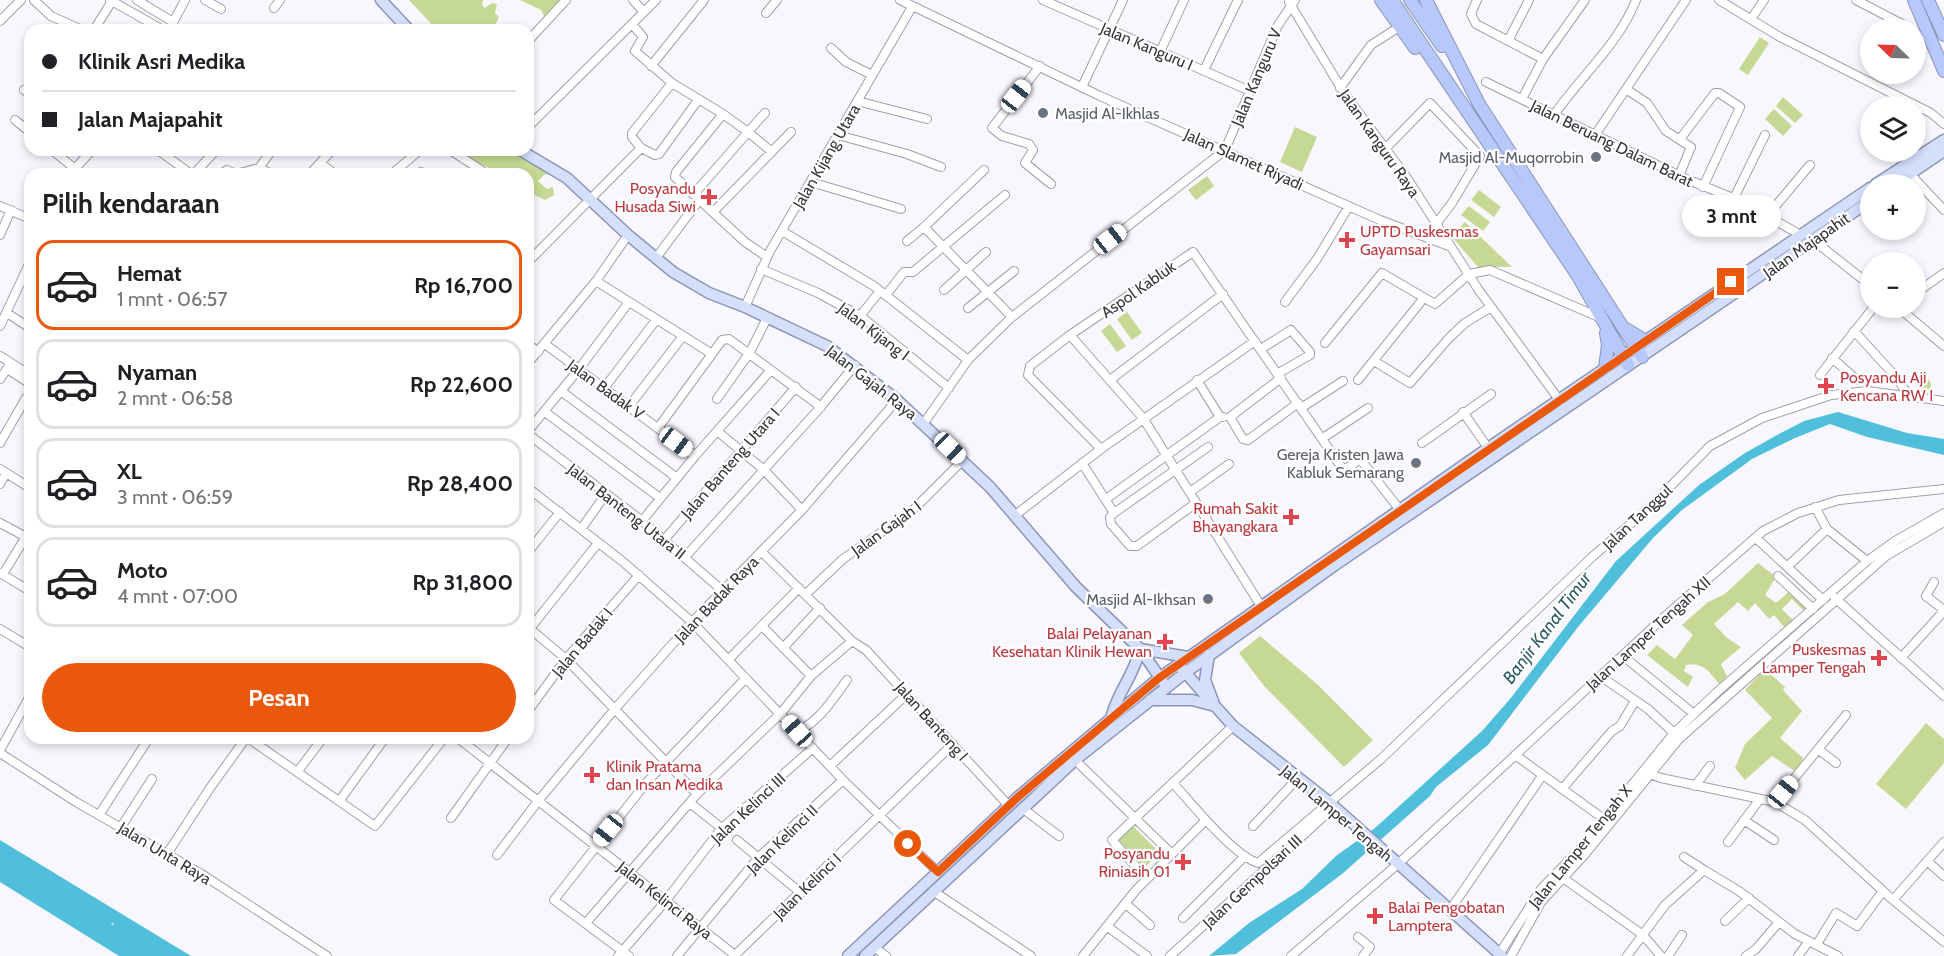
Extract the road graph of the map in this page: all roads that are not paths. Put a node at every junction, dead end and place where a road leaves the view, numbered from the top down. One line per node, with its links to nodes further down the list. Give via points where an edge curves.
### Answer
1 (34, 0): 43 (street, via 51,16)
2 (137, 0): 47 (street)
3 (185, 0): 48 (street)
4 (205, 0): 37 (street)
5 (280, 0): 36 (street)
6 (381, 0): 49 (main road)
7 (566, 0): 53 (street)
8 (633, 0): 38 (street)
9 (656, 0): 38 (street)
10 (704, 0): 59 (street)
11 (777, 0): 39 (street)
12 (900, 0): 35 (street, Jalan Slamet Riyadi)
13 (1043, 0): 34 (street, Jalan Kanguru I)
14 (1123, 0): 52 (street)
15 (1184, 0): 57 (street)
16 (1238, 0): 61 (street)
17 (1381, 0): 51 (highway)
18 (1392, 0): 66 (highway)
19 (1410, 0): 63 (highway)
20 (1426, 0): 63 (highway)
21 (1477, 0): 55 (street, via 1472,20)
22 (1529, 0): 55 (street)
23 (1585, 0): 58 (street)
24 (1636, 0): 79 (street, via 1618,36 1575,84)
25 (1686, 0): 72 (street)
26 (1719, 0): 41 (street)
27 (1764, 0): 41 (street)
28 (1856, 0): 40 (street)
29 (1914, 0): 62 (highway)
30 (1928, 0): 54 (highway)
31 (18, 1): 42 (street)
32 (111, 1): 45 (street); 46 (street)
33 (1291, 2): 71 (street, Jalan Kanguru Raya); 73 (street, Jalan Kanguru V)
34 (1061, 4): 52 (street, Jalan Kanguru I)
35 (912, 7): 60 (street, Jalan Slamet Riyadi); 64 (street, Jalan Kijang Utara)
36 (274, 8)
37 (221, 9)
38 (644, 12): 50 (street)
39 (766, 13)
40 (1890, 18)
41 (1751, 19): 65 (street)
42 (0, 21)
43 (65, 22): 44 (street)
44 (69, 24)
45 (98, 24)
46 (152, 24)
47 (168, 24)
48 (172, 24)
49 (403, 24)
50 (632, 24): 59 (street, via 642,36 635,51); 82 (street)
51 (1399, 27): 66 (highway); 71 (street, via 1371,45)
52 (1109, 30): 57 (street, Jalan Kanguru I); 70 (street)
53 (534, 35)
54 (1944, 35)
55 (1509, 39): 58 (street)
56 (831, 48): 64 (street, via 846,62)
57 (1160, 52): 61 (street, Jalan Kanguru I)
58 (1543, 59): 74 (street)
59 (651, 66): 68 (street)
60 (1040, 66): 70 (street, Jalan Slamet Riyadi); 123 (street, via 992,126 996,133 1028,143 1033,150 1025,163)
61 (1204, 70): 73 (street, Jalan Kanguru I)
62 (1944, 71)
63 (1462, 74): 190 (highway, via 1617,321)
64 (873, 75): 76 (street, Jalan Kijang Utara)
65 (1860, 77)
66 (1446, 82): 180 (highway, via 1504,163)
67 (1486, 82): 74 (street, Jalan Beruang Dalam Barat)
68 (672, 83): 75 (street); 92 (street, via 632,133)
69 (1873, 84): 83 (street, via 1931,113)
70 (1082, 87): 94 (street, Jalan Slamet Riyadi)
71 (1341, 88): 93 (street, Jalan Kanguru Raya)
72 (1626, 89): 88 (street); 90 (street, via 1645,101 1663,129)
73 (1250, 91): 94 (street, Jalan Kanguru V)
74 (1522, 99): 79 (street, Jalan Beruang Dalam Barat)
75 (698, 100): 78 (street); 92 (street, via 658,154)
76 (857, 101): 80 (street); 87 (street, Jalan Kijang Utara)
77 (765, 113): 85 (street)
78 (723, 114): 85 (street); 128 (street, via 675,175)
79 (1554, 115): 88 (street, Jalan Beruang Dalam Barat)
80 (927, 119)
81 (15, 120): 84 (street)
82 (534, 121)
83 (1944, 124)
84 (24, 127)
85 (748, 132): 96 (street); 128 (street)
86 (791, 132): 96 (street)
87 (838, 135): 108 (street); 122 (street, Jalan Kijang Utara)
88 (1595, 135): 121 (street, Jalan Beruang Dalam Barat)
89 (1765, 135): 130 (street)
90 (1680, 139): 121 (street, via 1691,148); 124 (street, via 1713,94 1719,93 1741,109)
91 (1944, 140): 119 (main road)
92 (641, 148): 129 (street)
93 (1385, 149): 140 (street, Jalan Kanguru Raya); 140 (street, via 1430,103 1480,156)
94 (1225, 150): 132 (street, Jalan Slamet Riyadi); 175 (street)
95 (1944, 151): 120 (main road)
96 (772, 152): 137 (street)
97 (58, 156): 109 (street)
98 (87, 156): 110 (street)
99 (167, 156): 111 (street)
100 (210, 156): 112 (street)
101 (268, 156): 113 (street)
102 (326, 156): 106 (street)
103 (413, 156): 116 (street)
104 (459, 156): 117 (street)
105 (530, 156): 129 (main road, Jalan Gajah Raya, via 562,174)
106 (320, 163): 114 (street); 115 (street)
107 (1810, 165): 138 (street)
108 (941, 167)
109 (69, 168)
110 (75, 168)
111 (184, 168)
112 (199, 168)
113 (260, 168)
114 (315, 168)
115 (327, 168)
116 (399, 168)
117 (477, 168)
118 (984, 170): 141 (street)
119 (1891, 174)
120 (1910, 174)
121 (1679, 176): 124 (street, Jalan Beruang Dalam Barat)
122 (811, 182): 134 (street); 142 (street, Jalan Kijang Utara)
123 (1051, 184)
124 (1703, 187): 130 (street, Jalan Beruang Dalam Barat)
125 (1926, 191): 136 (street)
126 (1005, 195): 148 (street)
127 (1860, 195): 145 (main road, Jalan Majapahit)
128 (697, 196): 137 (street); 153 (street)
129 (590, 198): 144 (main road, Jalan Gajah Raya); 151 (street)
130 (1734, 198): 138 (street, Jalan Beruang Dalam Barat)
131 (0, 206): 135 (street)
132 (1349, 206): 149 (street, Jalan Slamet Riyadi); 169 (street)
133 (1860, 208): 146 (main road, Jalan Majapahit)
134 (901, 209)
135 (11, 210): 139 (street); 143 (street)
136 (1944, 210)
137 (714, 211): 152 (street, via 745,242)
138 (1768, 215): 145 (street, Jalan Beruang Dalam Barat)
139 (24, 216)
140 (1436, 224): 149 (street, Jalan Kanguru Raya)
141 (924, 226): 147 (street); 148 (street)
142 (782, 231): 152 (street, Jalan Kijang Utara); 165 (street)
143 (0, 235)
144 (628, 235): 153 (main road, Jalan Gajah Raya); 160 (street)
145 (1801, 236): 190 (main road, Jalan Majapahit)
146 (1813, 240): 159 (street); 190 (main road, Jalan Majapahit)
147 (907, 241)
148 (943, 246): 154 (street); 165 (street, via 913,272 904,272)
149 (1449, 246): 158 (street, Jalan Kanguru Raya)
150 (986, 252): 154 (street)
151 (534, 256)
152 (767, 257): 155 (street, Jalan Kijang Utara)
153 (656, 258): 170 (main road, Jalan Gajah Raya, via 701,290)
154 (967, 268): 163 (street); 164 (street)
155 (761, 269): 170 (street, Jalan Kijang Utara); 174 (street, Jalan Kijang I)
156 (1014, 271): 164 (street)
157 (1944, 273): 161 (street)
158 (1469, 274): 167 (street, via 1438,303); 171 (street, Jalan Kanguru Raya); 180 (street, via 1490,270)
159 (1860, 277)
160 (596, 281): 168 (street); 188 (street)
161 (1926, 285)
162 (24, 286): 173 (street)
163 (944, 290)
164 (988, 291): 172 (street); 175 (street)
165 (883, 293): 174 (street); 199 (street)
166 (1223, 294): 184 (street, Aspol Kabluk, via 1194,254 1189,253); 186 (street, Aspol Kabluk); 212 (street)
167 (1423, 299): 187 (street, via 1382,273); 200 (street)
168 (629, 302): 179 (street); 205 (street)
169 (1285, 302)
170 (745, 307): 176 (main road, Jalan Gajah Raya)
171 (1491, 307): 200 (street, via 1465,323 1408,384); 225 (street, Jalan Kanguru Raya)
172 (968, 308)
173 (7, 313): 181 (street); 182 (street)
174 (860, 316): 219 (street, Jalan Kijang I)
175 (1012, 317): 199 (street)
176 (767, 318): 194 (street); 202 (main road, Jalan Gajah Raya, via 808,336)
177 (1865, 318): 183 (street)
178 (1911, 318): 189 (street)
179 (656, 320): 185 (street); 217 (street)
180 (1602, 320): 201 (highway); 204 (highway, via 1608,345)
181 (24, 324)
182 (0, 326)
183 (1854, 332): 198 (street); 222 (street)
184 (1070, 335): 212 (street); 246 (street, Aspol Kabluk, via 1030,366 1028,375)
185 (683, 336): 195 (street); 228 (street)
186 (1255, 341): 192 (street, Aspol Kabluk); 213 (street)
187 (1325, 343)
188 (545, 344): 193 (street); 205 (street, Jalan Badak V)
189 (1944, 346)
190 (1641, 348): 201 (main road, Jalan Majapahit)
191 (534, 349): 193 (street)
192 (1261, 349): 209 (street, Aspol Kabluk); 209 (street, via 1292,330 1310,352)
193 (538, 352): 197 (street)
194 (750, 352): 195 (street, via 726,339); 206 (street); 223 (street)
195 (712, 354): 238 (street)
196 (0, 356): 203 (street)
197 (534, 356)
198 (1832, 358): 208 (street); 215 (street)
199 (968, 360): 219 (street)
200 (1374, 361): 214 (street)
201 (1625, 361): 204 (main road, Jalan Majapahit); 287 (main road, Jalan Majapahit)
202 (855, 365): 224 (main road, Jalan Gajah Raya); 230 (street)
203 (9, 366): 207 (street); 210 (street); 211 (street)
204 (1605, 368): 225 (main road, Jalan Majapahit)
205 (579, 369): 217 (street, Jalan Badak V); 220 (street)
206 (771, 370): 218 (street); 239 (street)
207 (24, 372)
208 (1820, 375)
209 (1279, 376): 229 (street, Aspol Kabluk); 235 (street)
210 (0, 379)
211 (24, 379)
212 (1110, 380): 234 (street)
213 (1197, 380): 234 (street); 235 (street)
214 (1358, 380)
215 (1857, 380)
216 (1343, 381): 229 (street)
217 (605, 387): 228 (street, Jalan Badak V)
218 (796, 387): 230 (street); 247 (street, Jalan Banteng Utara I)
219 (949, 388): 236 (street)
220 (561, 391): 232 (street); 256 (street)
221 (1491, 394): 233 (street)
222 (1909, 396): 226 (street, Jalan Tanggul); 374 (street, Jalan Tanggul, via 1867,391 1820,397 1762,418 1710,446)
223 (717, 399)
224 (897, 400): 236 (main road, Jalan Gajah Raya); 267 (street, Jalan Badak Raya)
225 (1560, 401): 245 (main road, Jalan Majapahit)
226 (1944, 401)
227 (24, 405): 242 (street)
228 (630, 405): 238 (street, Jalan Badak V)
229 (1300, 405): 235 (street, via 1248,440); 241 (street, Aspol Kabluk)
230 (821, 407): 254 (street)
231 (1368, 408): 241 (street)
232 (545, 412): 237 (street); 263 (street)
233 (1464, 412): 243 (street); 245 (street)
234 (1143, 417): 246 (street); 249 (street)
235 (1225, 417): 249 (street)
236 (924, 423): 250 (main road, Jalan Gajah Raya)
237 (534, 425)
238 (658, 428): 248 (street, Jalan Badak V)
239 (717, 431): 247 (street); 248 (street)
240 (534, 437): 262 (street, Jalan Banteng Utara II)
241 (1323, 438): 268 (street, Aspol Kabluk, via 1344,470 1360,459)
242 (0, 443)
243 (1422, 443)
244 (1208, 447): 253 (street)
245 (1488, 448): 268 (main road, Jalan Majapahit)
246 (1101, 449): 251 (street)
247 (741, 450): 254 (street); 280 (street, Jalan Banteng Utara I)
248 (695, 456): 256 (street)
249 (1166, 456): 253 (street); 264 (street)
250 (963, 460): 272 (main road, Jalan Gajah Raya); 294 (street, Jalan Gajah I, via 912,511)
251 (1082, 463): 264 (street); 272 (street)
252 (1229, 464): 261 (street)
253 (1176, 469): 261 (street); 270 (street)
254 (764, 470): 267 (street); 285 (street)
255 (3, 471): 257 (street); 258 (street)
256 (676, 478): 263 (street)
257 (0, 484)
258 (24, 484)
259 (1944, 489): 266 (street, Jalan Lamper Tengah XII, via 1854,497)
260 (534, 492): 269 (street)
261 (1190, 492): 265 (street)
262 (606, 494): 273 (street, Jalan Banteng Utara II); 276 (street)
263 (660, 498): 273 (street)
264 (1106, 499): 270 (street)
265 (1196, 503): 270 (street, via 1133,546 1111,524); 297 (street)
266 (1815, 507): 277 (street); 279 (street, Jalan Lamper Tengah XII, via 1778,522)
267 (802, 510): 284 (street, Jalan Badak Raya)
268 (1400, 510): 287 (main road, Jalan Majapahit)
269 (560, 512): 276 (street); 283 (street)
270 (1114, 513)
271 (1944, 513): 286 (street, Jalan Lamper Tengah X)
272 (1014, 516): 309 (main road, Jalan Gajah Raya, via 1076,587)
273 (642, 521): 280 (street, Jalan Banteng Utara II)
274 (1944, 522): 296 (street, Jalan Lamper Tengah X, via 1886,556)
275 (0, 523): 278 (street)
276 (581, 529): 282 (street)
277 (1827, 529): 286 (street); 288 (street)
278 (24, 533)
279 (1755, 538): 288 (street); 311 (street, Jalan Lamper Tengah XII)
280 (664, 540): 285 (street, Jalan Banteng Utara II)
281 (24, 542): 289 (street)
282 (598, 543): 290 (street); 302 (street)
283 (534, 544)
284 (762, 552): 294 (street, Jalan Banteng I); 295 (street, Jalan Badak Raya)
285 (686, 557): 295 (street, Jalan Banteng Utara II)
286 (1867, 561): 296 (street, Jalan Lamper Tengah X)
287 (1331, 562): 297 (main road, Jalan Majapahit); 310 (main road, Jalan Majapahit)
288 (1788, 566): 296 (street)
289 (2, 573): 293 (street)
290 (639, 575): 301 (street); 314 (street, Jalan Badak I)
291 (1778, 576): 299 (street)
292 (1934, 582): 300 (street, via 1926,596)
293 (24, 587)
294 (803, 590): 298 (street, Jalan Banteng I); 303 (street, Jalan Gajah I)
295 (723, 591): 301 (street, Jalan Badak Raya)
296 (1832, 597): 299 (street, Jalan Lamper Tengah X); 313 (street); 316 (street, Jalan Lamper Tengah X)
297 (1261, 606): 312 (main road, Jalan Majapahit)
298 (820, 608): 306 (street, Jalan Banteng I); 308 (street)
299 (1813, 609): 316 (street, Jalan Lamper Tengah X)
300 (1944, 610): 313 (street)
301 (692, 622): 315 (street); 331 (street, Jalan Badak Raya)
302 (534, 623)
303 (762, 626): 308 (street); 315 (street, Jalan Gajah I)
304 (2, 633): 307 (street)
305 (534, 633): 314 (street)
306 (852, 640): 318 (street); 324 (street, Jalan Banteng I)
307 (24, 644)
308 (783, 648): 318 (street)
309 (1140, 649): 312 (main road); 321 (main road, Jalan Gajah Raya); 335 (main road, via 1136,668 1119,695)
310 (1209, 655): 317 (main road, Jalan Majapahit); 329 (main road, via 1205,680)
311 (1623, 656): 319 (street, Jalan Lamper Tengah XII); 333 (street)
312 (1188, 657): 317 (main road, Jalan Majapahit)
313 (1901, 658): 325 (street)
314 (566, 659): 328 (street, Jalan Badak I); 331 (street)
315 (729, 659): 320 (street)
316 (1761, 662): 333 (street, Jalan Lamper Tengah X); 359 (street, Jalan Lamper Tengah X)
317 (1182, 668): 321 (main road, Jalan Majapahit); 323 (main road, Jalan Majapahit); 329 (main road, Jalan Lamper Tengah)
318 (811, 676): 332 (street)
319 (1600, 676): 327 (street); 351 (street, Jalan Lamper Tengah XII)
320 (746, 678): 332 (street); 354 (street)
321 (1159, 678): 323 (main road, Jalan Gajah Raya); 335 (main road, Jalan Majapahit)
322 (847, 680): 337 (street, via 825,709)
323 (1167, 687): 326 (main road, Jalan Majapahit)
324 (908, 694): 347 (street, Jalan Banteng I); 356 (street)
325 (1944, 696)
326 (1150, 700): 329 (main road, via 1192,700); 352 (main road, Jalan Majapahit)
327 (1635, 701): 338 (street); 366 (street, via 1620,726)
328 (534, 703)
329 (1215, 706): 336 (main road, Jalan Lamper Tengah)
330 (24, 707): 350 (street)
331 (614, 710): 354 (street); 370 (street, Jalan Badak Raya)
332 (781, 712): 337 (street); 367 (street)
333 (1694, 714): 338 (street, Jalan Lamper Tengah X)
334 (1846, 715): 349 (street)
335 (1112, 716): 373 (main road, Jalan Majapahit)
336 (1233, 726): 361 (main road, Jalan Lamper Tengah); 364 (street)
337 (797, 731): 348 (street)
338 (1674, 733): 359 (street, Jalan Lamper Tengah X)
339 (145, 744): 376 (street)
340 (243, 744): 393 (street)
341 (256, 744): 358 (street)
342 (318, 744): 358 (street)
343 (381, 744): 369 (street)
344 (440, 744): 369 (street, via 380,824 375,826)
345 (465, 744): 353 (street, Jalan Kelinci Raya)
346 (503, 744): 353 (street)
347 (952, 744): 373 (street, Jalan Banteng I); 377 (street, Jalan Kelinci I)
348 (813, 748): 356 (street); 385 (street, Jalan Kelinci III)
349 (1818, 749): 355 (street); 371 (street)
350 (0, 751): 376 (street, Jalan Unta Raya)
351 (1515, 755): 360 (street); 398 (street, Jalan Lamper Tengah XII)
352 (1075, 760): 375 (main road, Jalan Majapahit); 379 (street)
353 (489, 763): 370 (street, Jalan Kelinci Raya); 378 (street)
354 (665, 763): 367 (street); 391 (street)
355 (1836, 763)
356 (830, 766): 363 (street)
357 (1710, 766): 365 (street)
358 (298, 771): 369 (street)
359 (1647, 772): 365 (street); 380 (street, Jalan Lamper Tengah X); 404 (street, Jalan Lamper Tengah X)
360 (1542, 776): 366 (street); 413 (street)
361 (1298, 778): 374 (main road, Jalan Lamper Tengah); 383 (street)
362 (152, 779): 384 (street)
363 (843, 780): 377 (street); 397 (street, Jalan Kelinci II)
364 (1173, 783): 379 (street); 381 (street)
365 (1695, 786): 368 (street)
366 (1562, 789): 380 (street)
367 (697, 794): 372 (street)
368 (1760, 799): 371 (street); 382 (street)
369 (340, 800)
370 (538, 801): 391 (street, Jalan Kelinci Raya); 394 (street)
371 (1775, 802): 407 (street, via 1805,820)
372 (690, 803): 385 (street); 402 (street)
373 (1009, 806): 401 (main road, Jalan Majapahit)
374 (1335, 807): 395 (street, via 1258,863); 398 (main road, Jalan Lamper Tengah); 440 (street, Jalan Gempolsari III)
375 (1022, 808): 386 (street); 406 (main road, Jalan Majapahit)
376 (99, 815): 384 (street, Jalan Unta Raya)
377 (879, 816): 401 (street); 408 (street, Jalan Kelinci I)
378 (451, 818)
379 (1135, 818): 392 (street); 405 (street, via 1112,840)
380 (1604, 819): 430 (street, Jalan Lamper Tengah X, via 1541,889)
381 (1206, 820): 392 (street); 395 (street)
382 (1744, 820): 388 (street); 389 (street)
383 (1253, 826)
384 (121, 827): 393 (street, Jalan Unta Raya)
385 (722, 829): 410 (street, Jalan Kelinci III)
386 (1059, 836)
387 (737, 840): 397 (street)
388 (1774, 840)
389 (1728, 842)
390 (1944, 842): 399 (street)
391 (596, 846): 402 (street, Jalan Kelinci Raya); 418 (street, via 554,900)
392 (1171, 853): 405 (street)
393 (167, 854): 431 (street, Jalan Unta Raya)
394 (497, 855)
395 (1245, 856): 414 (street)
396 (1684, 857): 400 (street)
397 (758, 858): 408 (street); 421 (street, Jalan Kelinci II)
398 (1394, 861): 413 (main road, Jalan Lamper Tengah); 441 (street, Jalan Lamper Tengah XII)
399 (1927, 861): 403 (street); 411 (street)
400 (1704, 870): 409 (street); 422 (street, via 1665,905)
401 (938, 872): 416 (main road, Jalan Majapahit)
402 (629, 873): 410 (street, Jalan Kelinci Raya); 418 (street)
403 (1944, 876)
404 (1563, 878): 422 (street); 430 (street, Jalan Lamper Tengah X)
405 (1147, 879): 412 (street)
406 (933, 891): 416 (main road, Jalan Majapahit); 437 (street)
407 (1883, 891): 411 (street); 426 (street, via 1857,926 1836,913)
408 (801, 893): 433 (street, Jalan Kelinci I)
409 (1749, 898): 415 (street); 417 (street)
410 (666, 900): 421 (street, Jalan Kelinci Raya); 429 (street, Jalan Kelinci III)
411 (1893, 900): 425 (street)
412 (1126, 904): 419 (street); 420 (street)
413 (1450, 910): 430 (main road, Jalan Lamper Tengah)
414 (1182, 918)
415 (1725, 921)
416 (892, 922): 427 (main road); 434 (main road)
417 (1779, 922): 426 (street); 446 (street)
418 (586, 923): 429 (street)
419 (1150, 925)
420 (1109, 926): 438 (street); 439 (street)
421 (701, 927): 432 (street, Jalan Kelinci II); 433 (street, Jalan Kelinci Raya)
422 (1643, 934): 443 (street); 444 (street)
423 (1682, 935): 445 (street)
424 (1358, 937): 442 (street, via 1370,947)
425 (1944, 942)
426 (1813, 943): 428 (street); 447 (street)
427 (874, 947): 435 (main road); 436 (street)
428 (1827, 953): 448 (street)
429 (623, 954)
430 (1503, 955)
431 (327, 956)
432 (677, 956)
433 (735, 956)
434 (848, 956)
435 (865, 956)
436 (886, 956)
437 (1031, 956)
438 (1083, 956)
439 (1147, 956)
440 (1170, 956)
441 (1291, 956)
442 (1363, 956)
443 (1627, 956)
444 (1661, 956)
445 (1668, 956)
446 (1746, 956)
447 (1798, 956)
448 (1838, 956)

